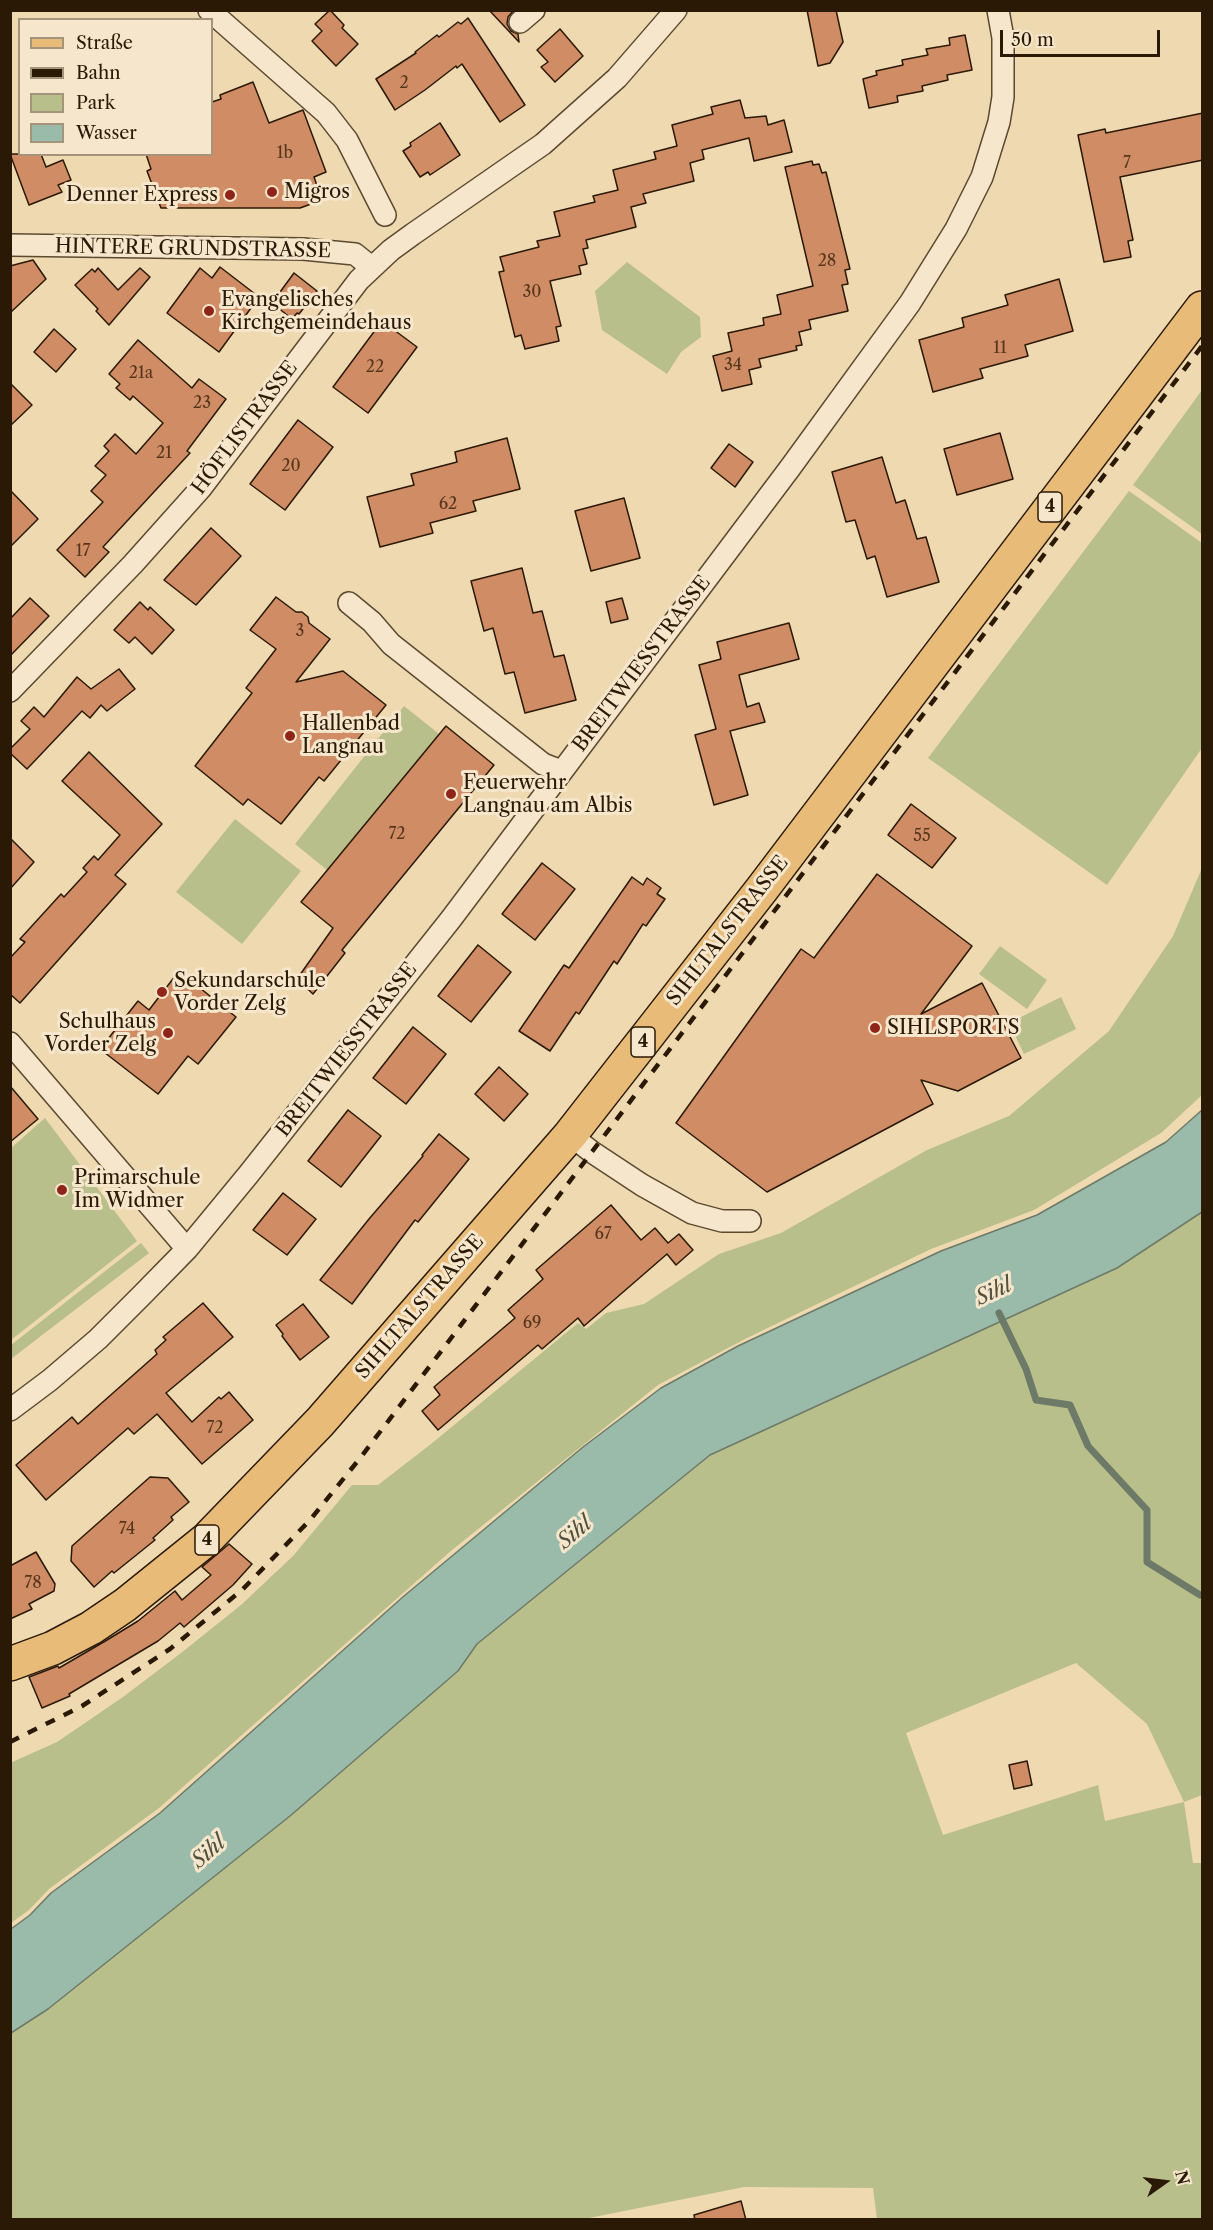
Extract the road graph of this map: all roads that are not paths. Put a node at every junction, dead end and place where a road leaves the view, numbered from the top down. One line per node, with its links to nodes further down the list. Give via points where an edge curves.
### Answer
1 (209, 10): 4 (street, via 326,112 347,140)
2 (676, 10): 6 (street, HÖFLISTRASSE, via 617,78 543,144)
3 (998, 10): 10 (street, BREITWIESSTRASSE, via 1003,50 999,122 982,177 956,229 909,303 797,458)
4 (385, 216)
5 (10, 245): 6 (street, HINTERE GRUNDSTRASSE, via 303,249 355,254)
6 (371, 267): 9 (street, HÖFLISTRASSE, via 201,489)
7 (1203, 308): 12 (main road, SIHLTALSTRASSE / 4)
8 (349, 603): 10 (street, via 400,651 543,764)
9 (10, 692)
10 (561, 771): 14 (street, BREITWIESSTRASSE, via 451,919)
11 (10, 1043): 14 (street)
12 (570, 1135): 13 (street, via 642,1185 692,1213 722,1221); 16 (main road, SIHLTALSTRASSE / 4, via 320,1422 207,1539 91,1628)
13 (750, 1221)
14 (187, 1249): 15 (street, BREITWIESSTRASSE, via 98,1339)
15 (10, 1410)
16 (10, 1664)

